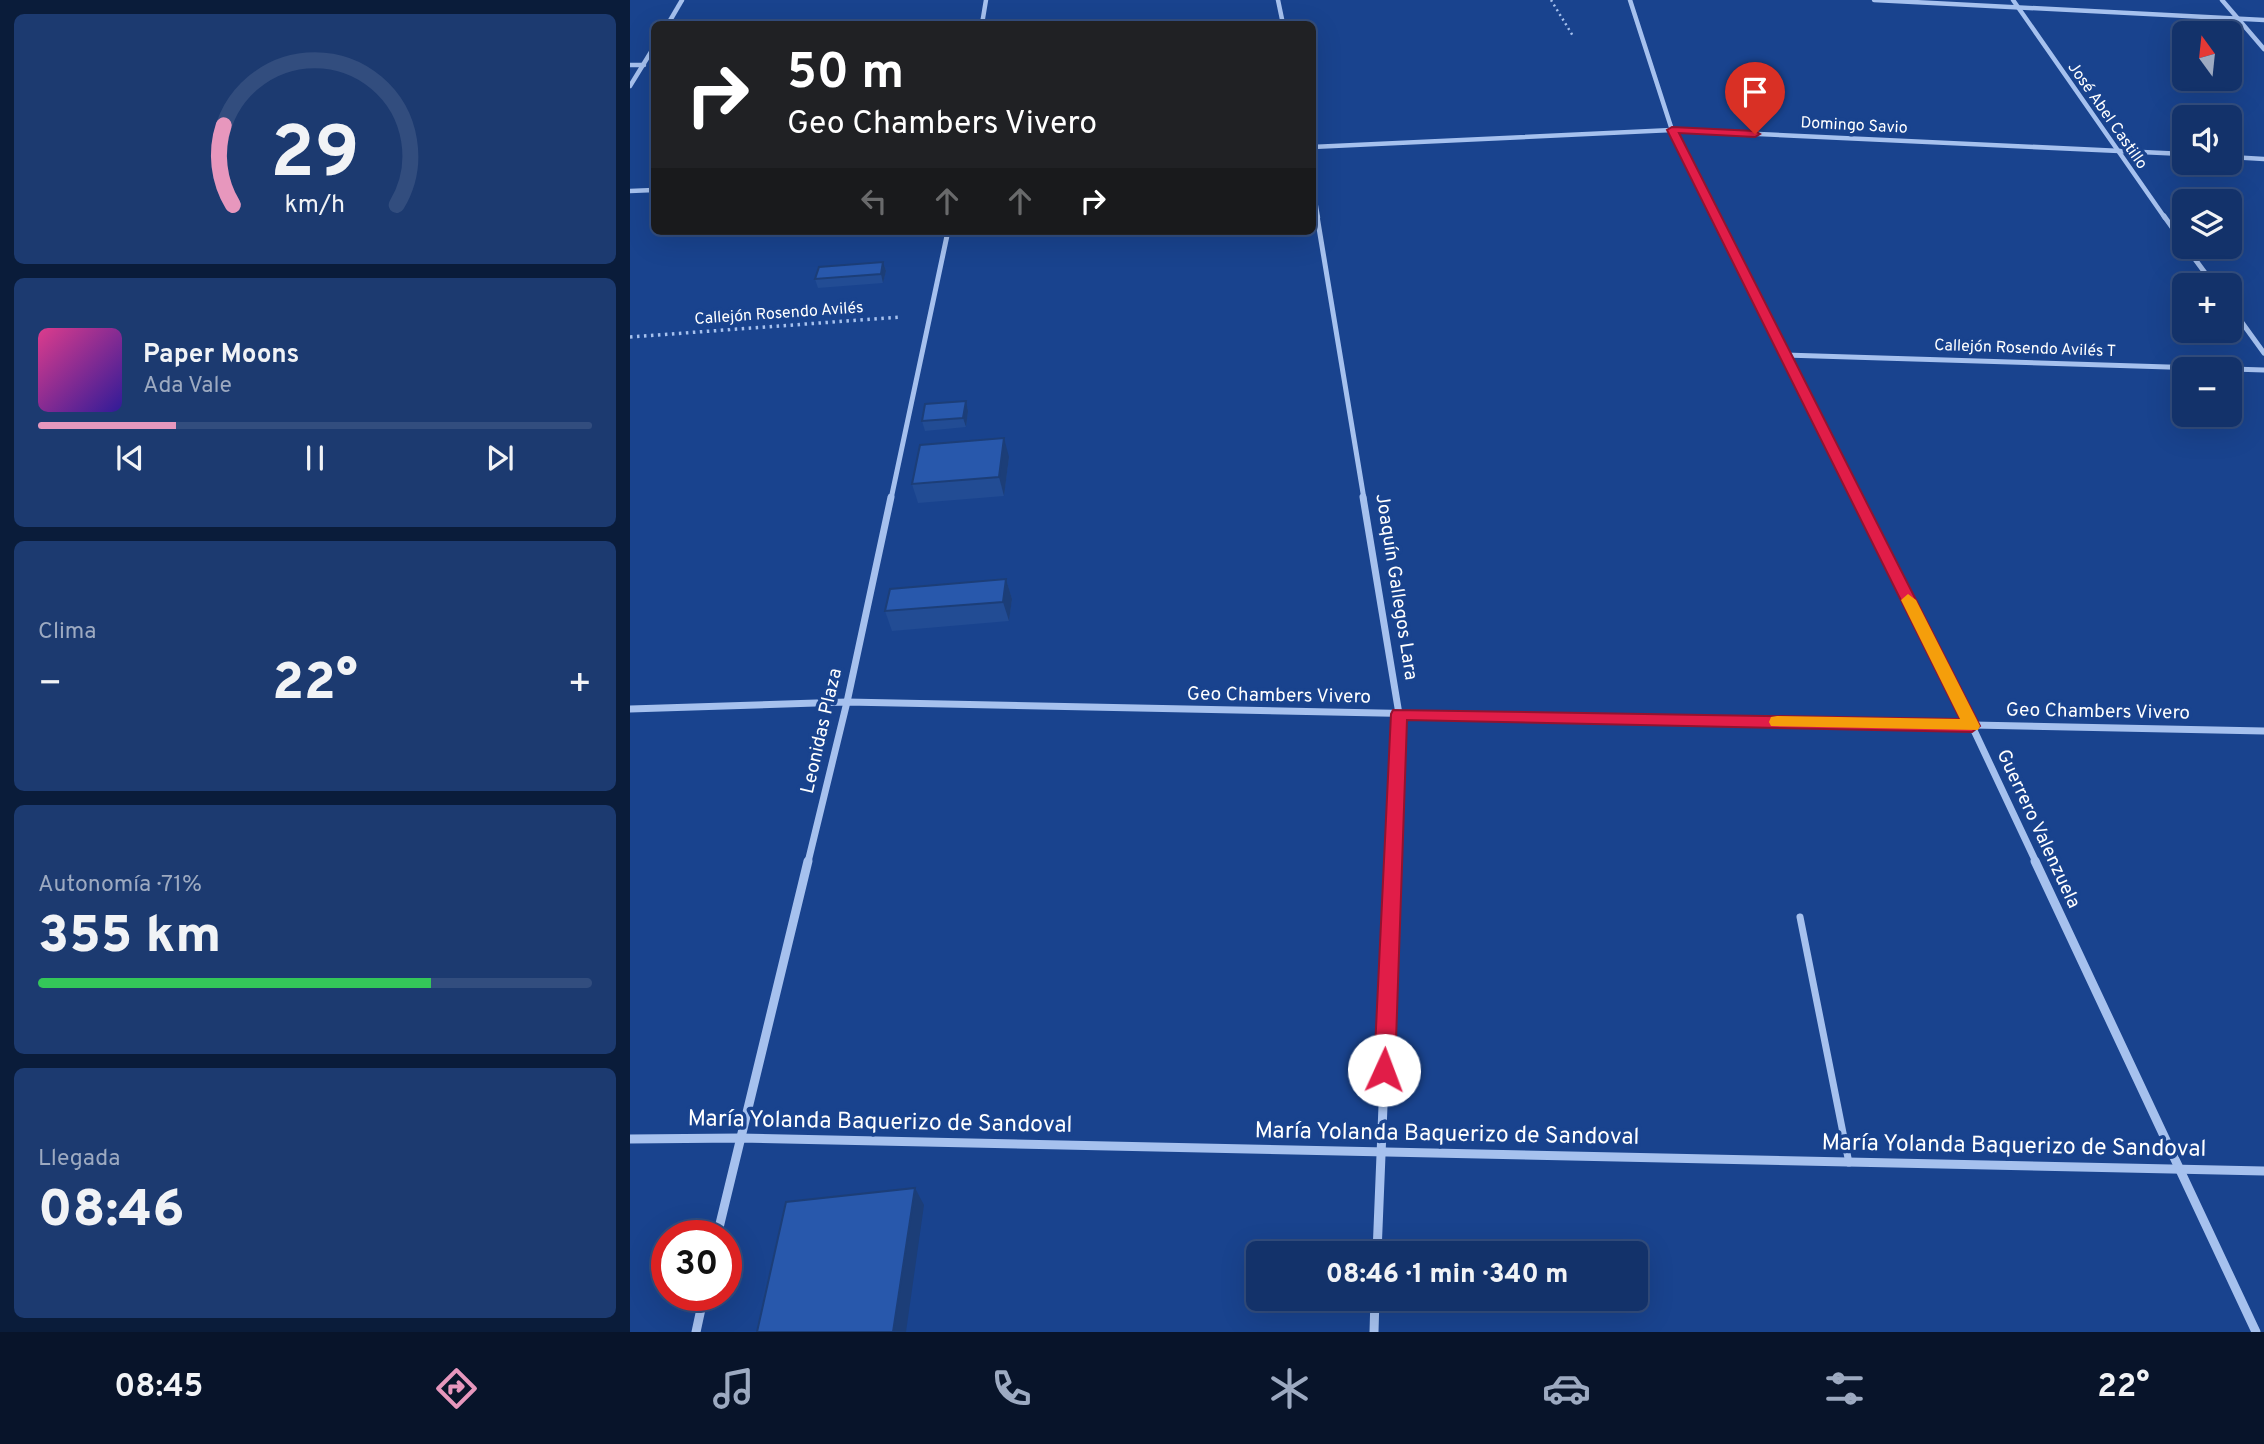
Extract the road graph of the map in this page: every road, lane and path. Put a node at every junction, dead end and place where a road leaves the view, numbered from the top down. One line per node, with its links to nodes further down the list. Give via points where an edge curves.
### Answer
1 (682, 0): 12 (street)
2 (986, 0): 13 (street)
3 (1278, 0): 14 (street)
4 (1551, 0): 15 (path)
5 (1630, 0): 21 (street, Guerrero Valenzuela)
6 (1874, 0): 9 (street)
7 (2013, 0): 9 (street, José Abel Castillo)
8 (2222, 0): 10 (street)
9 (2017, 6): 10 (street); 23 (street, José Abel Castillo)
10 (2239, 19): 11 (street); 16 (street)
11 (2264, 20)
12 (670, 21)
13 (982, 21)
14 (1282, 21)
15 (1573, 36)
16 (2264, 49)
17 (651, 52): 19 (street)
18 (630, 65): 19 (street)
19 (644, 65): 20 (street)
20 (630, 86)
21 (1672, 130): 22 (street, Domingo Savio); 23 (street, Domingo Savio); 36 (street, Guerrero Valenzuela)
22 (1316, 147)
23 (2115, 150): 24 (street, Domingo Savio); 30 (street, José Abel Castillo)
24 (2172, 153)
25 (2242, 158): 26 (street)
26 (2264, 159)
27 (651, 190): 28 (street)
28 (630, 191)
29 (1316, 207): 40 (street, Joaquín Gallegos Lara)
30 (2172, 227)
31 (947, 235): 32 (street, Leonidas Plaza)
32 (930, 315): 34 (path, Callejón Rosendo Avilés); 38 (street, Leonidas Plaza)
33 (2242, 323): 35 (street)
34 (630, 337)
35 (2264, 353)
36 (1785, 355): 37 (street, Callejón Rosendo Avilés T); 41 (street, Guerrero Valenzuela)
37 (2264, 370)
38 (847, 702): 39 (street, Geo Chambers Vivero); 40 (street, Geo Chambers Vivero); 45 (street, Leonidas Plaza)
39 (630, 709)
40 (1399, 714): 41 (street, Geo Chambers Vivero); 46 (street, Joaquín Gallegos Lara)
41 (1972, 726): 42 (street, Geo Chambers Vivero); 48 (street, Guerrero Valenzuela)
42 (2264, 732)
43 (1800, 917): 47 (lane)
44 (630, 1139): 45 (street, María Yolanda Baquerizo de Sandoval)
45 (740, 1139): 46 (street, María Yolanda Baquerizo de Sandoval); 50 (street, Leonidas Plaza)
46 (1381, 1153): 47 (street, María Yolanda Baquerizo de Sandoval); 51 (street, Joaquín Gallegos Lara)
47 (1849, 1163): 48 (street, María Yolanda Baquerizo de Sandoval)
48 (2181, 1170): 49 (street, María Yolanda Baquerizo de Sandoval); 56 (street, Guerrero Valenzuela)
49 (2264, 1171)
50 (722, 1220)
51 (1377, 1241)
52 (701, 1311): 54 (street)
53 (1375, 1311): 55 (street)
54 (696, 1332)
55 (1374, 1332)
56 (2256, 1332)

